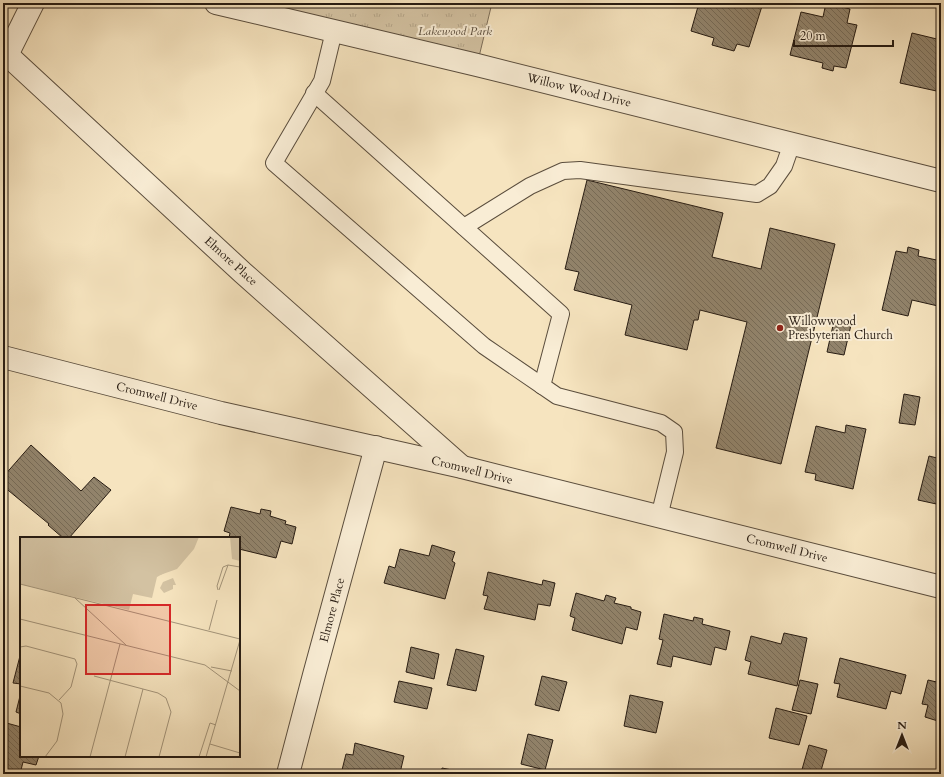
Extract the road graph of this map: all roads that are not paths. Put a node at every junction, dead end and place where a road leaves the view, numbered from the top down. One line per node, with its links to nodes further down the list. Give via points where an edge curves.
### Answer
1 (33, 3): 4 (street)
2 (216, 3): 3 (street, Willow Wood Drive)
3 (334, 31): 5 (lane, via 322,80); 6 (street, Willow Wood Drive)
4 (5, 53): 12 (street, Elmore Place, via 243,273)
5 (314, 93): 8 (lane); 10 (lane, via 274,163 484,346)
6 (792, 143): 7 (street, Willow Wood Drive); 8 (lane, via 784,166 770,186 757,194 580,170 563,171 530,186)
7 (941, 180)
8 (464, 227): 10 (lane, via 560,314)
9 (3, 357): 11 (street, Cromwell Drive, via 221,413)
10 (542, 386): 13 (lane, via 557,396 661,423 674,432 675,452)
11 (376, 447): 12 (street, Cromwell Drive); 15 (street, Elmore Place)
12 (462, 467): 13 (street, Cromwell Drive)
13 (659, 517): 14 (street, Cromwell Drive)
14 (941, 587)
15 (288, 774)

